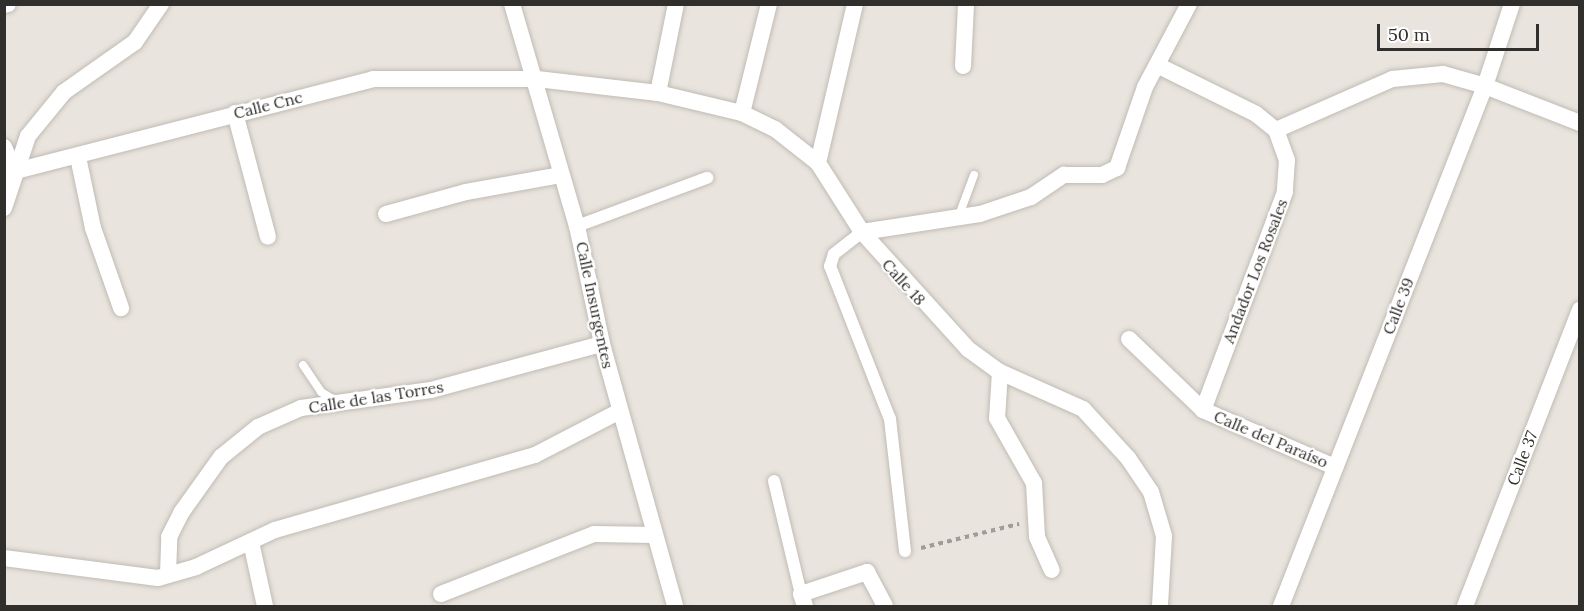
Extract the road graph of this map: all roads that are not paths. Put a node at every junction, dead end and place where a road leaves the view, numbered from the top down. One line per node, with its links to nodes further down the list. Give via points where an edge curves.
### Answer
1 (161, 4): 21 (street, via 135,42 64,92 28,136)
2 (512, 4): 11 (street, Calle Insurgentes)
3 (676, 4): 13 (street)
4 (769, 4): 15 (street)
5 (855, 4): 20 (street)
6 (966, 4): 10 (street)
7 (1189, 4): 9 (street)
8 (1512, 4): 12 (street, Calle 39)
9 (1157, 65): 17 (street, via 1256,114); 27 (street, via 1117,168 1102,175 1064,175 1031,197)
10 (963, 66)
11 (537, 79): 13 (street, Calle 18); 14 (street, Calle Cnc, via 373,79); 22 (street, Calle Insurgentes)
12 (1485, 86): 16 (street); 17 (street, via 1443,74 1392,79); 40 (street, Calle 39)
13 (658, 93): 15 (street, Calle 18)
14 (235, 113): 19 (street, Calle Cnc); 30 (street)
15 (742, 113): 20 (street, Calle 18, via 775,129)
16 (1580, 123)
17 (1276, 130): 38 (street, Andador Los Rosales, via 1287,160 1285,192)
18 (4, 147): 21 (street)
19 (78, 157): 21 (street, Calle Cnc); 31 (street, via 93,228)
20 (818, 163): 29 (street, Calle 18)
21 (10, 173): 25 (street)
22 (561, 175): 26 (street, via 466,192); 28 (street, Calle Insurgentes)
23 (974, 175): 27 (lane)
24 (707, 178): 28 (street)
25 (4, 208)
26 (386, 214)
27 (958, 218): 29 (street)
28 (577, 226): 34 (street, Calle Insurgentes)
29 (862, 232): 36 (street, Calle 18, via 968,349); 44 (street, via 834,254 830,266 890,419)
30 (268, 237)
31 (121, 308)
32 (1580, 310): 55 (street, Calle 37)
33 (1129, 339): 38 (street, Calle del Paraíso)
34 (602, 344): 37 (street, Calle de las Torres, via 431,390); 39 (street, Calle Insurgentes)
35 (303, 365): 37 (lane, via 321,392)
36 (1000, 372): 46 (street, via 997,418 1034,483 1037,537); 53 (street, Calle 18, via 1083,409 1128,458 1151,492 1164,536)
37 (340, 404): 47 (street, Calle de las Torres, via 301,408 258,427 221,457 169,537)
38 (1203, 410): 40 (street, Calle del Paraíso)
39 (621, 411): 42 (street, Calle Insurgentes); 43 (street, via 535,455 275,530)
40 (1335, 467): 54 (street, Calle 39)
41 (774, 481): 49 (street)
42 (655, 535): 48 (street, via 594,534); 51 (street, Calle Insurgentes)
43 (251, 542): 47 (street); 50 (street)
44 (905, 551)
45 (4, 558): 47 (street, via 75,570 158,578)
46 (1052, 570)
47 (168, 575)
48 (441, 594)
49 (803, 600): 52 (street, via 867,572)
50 (265, 606)
51 (675, 606)
52 (885, 606)
53 (1160, 606)
54 (1281, 606)
55 (1465, 606)

